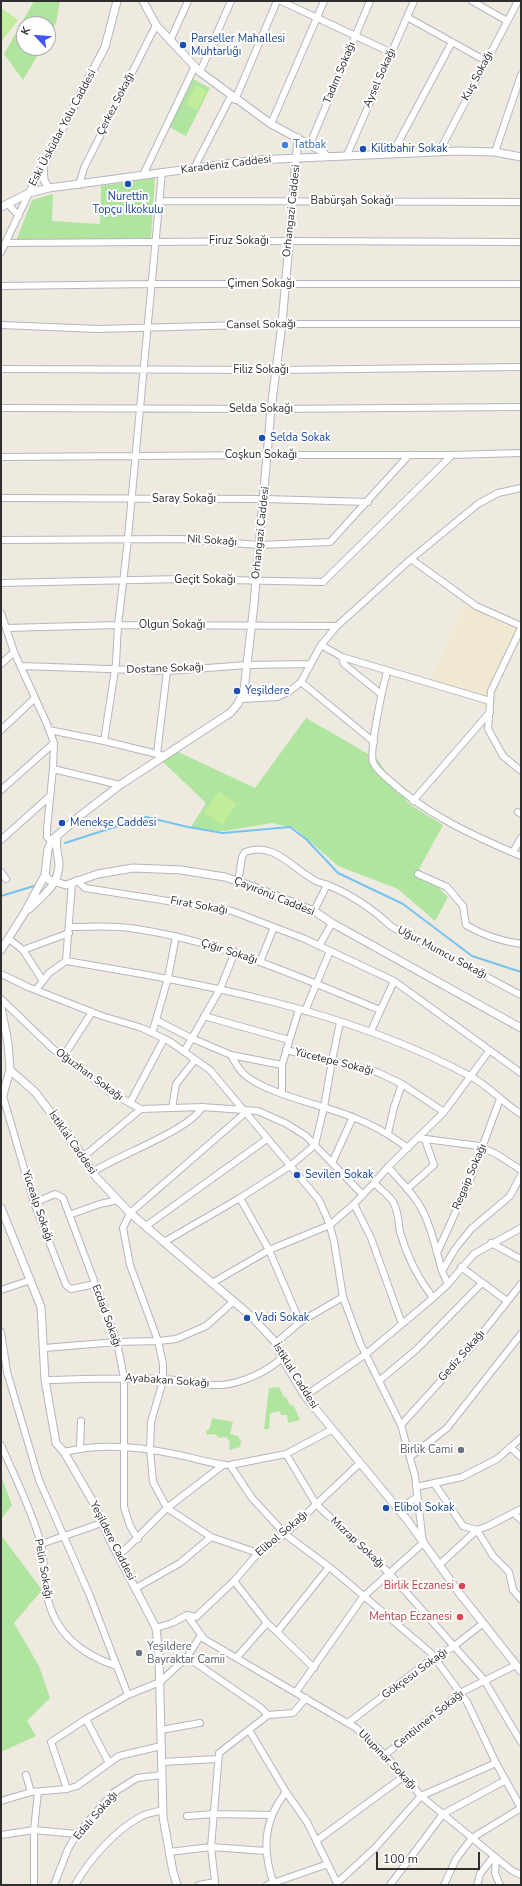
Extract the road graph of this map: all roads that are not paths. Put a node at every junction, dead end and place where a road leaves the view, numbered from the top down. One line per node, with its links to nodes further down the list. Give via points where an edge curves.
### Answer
1 (117, 1): 35 (street, Eski Üsküdar Yolu Caddesi, via 105,47)
2 (143, 1): 15 (street)
3 (188, 1): 17 (street)
4 (231, 1): 22 (street)
5 (277, 1): 24 (street)
6 (281, 1): 13 (street)
7 (324, 1): 13 (street)
8 (370, 1): 16 (street, Tadım Sokağı)
9 (414, 1): 12 (street, Aysel Sokağı)
10 (472, 1): 14 (street)
11 (518, 1): 14 (street, Kuş Sokağı)
12 (407, 17): 18 (street); 19 (street, Aysel Sokağı)
13 (317, 18): 16 (street); 25 (street)
14 (507, 21): 20 (street, Kuş Sokağı)
15 (156, 25): 17 (street); 39 (street, Çerkez Sokağı, via 84,168)
16 (356, 36): 19 (street); 27 (street, Tadım Sokağı)
17 (170, 41): 21 (street)
18 (452, 42): 20 (street); 30 (street)
19 (392, 53): 31 (street, Aysel Sokağı)
20 (486, 61): 28 (street, Kuş Sokağı)
21 (195, 66): 22 (street); 38 (street)
22 (200, 72): 24 (street)
23 (521, 75): 29 (street)
24 (233, 98): 25 (street); 36 (street)
25 (271, 124): 26 (street)
26 (298, 138): 27 (street); 34 (street, Orhangazi Caddesi)
27 (310, 144): 32 (street)
28 (438, 152): 29 (street, Karadeniz Caddesi); 30 (street, Karadeniz Caddesi)
29 (495, 152): 33 (street, Karadeniz Caddesi)
30 (392, 154): 31 (street, Karadeniz Caddesi)
31 (347, 155): 32 (street, Karadeniz Caddesi)
32 (326, 156): 34 (street, Karadeniz Caddesi)
33 (521, 157)
34 (297, 158): 36 (street, Karadeniz Caddesi, via 255,160); 43 (street, Orhangazi Caddesi)
35 (42, 166): 40 (street, via 44,180); 41 (street, Eski Üsküdar Yolu Caddesi)
36 (193, 170): 37 (street, Karadeniz Caddesi)
37 (162, 172): 38 (street, Karadeniz Caddesi); 42 (street)
38 (143, 175): 39 (street, Karadeniz Caddesi)
39 (79, 185): 40 (street, Karadeniz Caddesi)
40 (49, 188): 41 (street, Karadeniz Caddesi)
41 (29, 193): 45 (street, Karadeniz Caddesi); 46 (street, Eski Üsküdar Yolu Caddesi)
42 (160, 200): 43 (street, Babürşah Sokağı); 48 (street)
43 (292, 201): 44 (street, Babürşah Sokağı); 47 (street, Orhangazi Caddesi)
44 (521, 202)
45 (4, 206): 46 (street, Karadeniz Caddesi)
46 (19, 216): 50 (street, Eski Üsküdar Yolu Caddesi)
47 (290, 241): 48 (street, Firuz Sokağı); 49 (street, Firuz Sokağı); 53 (street, Orhangazi Caddesi)
48 (155, 242): 50 (street, Firuz Sokağı); 52 (street)
49 (521, 242)
50 (6, 243): 51 (street, Eski Üsküdar Yolu Caddesi)
51 (1, 252)
52 (151, 284): 53 (street, Çimen Sokağı); 55 (street, Çimen Sokağı); 59 (street)
53 (284, 284): 54 (street, Çimen Sokağı); 56 (street, Orhangazi Caddesi)
54 (521, 284)
55 (1, 286)
56 (282, 324): 57 (street, Cansel Sokağı); 59 (street, Cansel Sokağı); 63 (street, Orhangazi Caddesi)
57 (521, 324)
58 (1, 326): 59 (street, Cansel Sokağı)
59 (147, 328): 62 (street)
60 (521, 367): 63 (street, Filiz Sokağı)
61 (1, 369): 62 (street, Filiz Sokağı)
62 (143, 370): 63 (street, Filiz Sokağı); 66 (street)
63 (276, 370): 67 (street, Orhangazi Caddesi)
64 (521, 406): 67 (street, Selda Sokağı)
65 (1, 408): 66 (street, Selda Sokağı)
66 (140, 408): 67 (street, Selda Sokağı); 72 (street)
67 (271, 409): 69 (street, Orhangazi Caddesi)
68 (521, 453): 71 (street, Coşkun Sokağı)
69 (268, 455): 70 (street, Coşkun Sokağı); 72 (street, Coşkun Sokağı); 77 (street, Orhangazi Caddesi)
70 (409, 455): 71 (street, Coşkun Sokağı); 78 (street, Nil Sokağı)
71 (452, 455): 83 (street, Geçit Sokağı, via 323,582)
72 (136, 456): 73 (street, Coşkun Sokağı); 76 (street)
73 (1, 458)
74 (521, 488): 82 (street, via 498,493 478,504)
75 (1, 498): 76 (street, Saray Sokağı)
76 (131, 499): 77 (street, Saray Sokağı); 79 (street)
77 (264, 499): 78 (street, Saray Sokağı); 81 (street, Orhangazi Caddesi)
78 (368, 502): 81 (street, Nil Sokağı, via 330,542)
79 (127, 539): 80 (street, Nil Sokağı); 81 (street, Nil Sokağı, via 181,539); 84 (street)
80 (1, 540)
81 (259, 545): 83 (street, Orhangazi Caddesi)
82 (411, 559): 89 (street); 90 (street, via 476,606)
83 (256, 580): 84 (street, Geçit Sokağı); 87 (street, Orhangazi Caddesi)
84 (123, 581): 85 (street, Geçit Sokağı); 88 (street)
85 (1, 583)
86 (1, 612): 91 (street)
87 (252, 624): 88 (street, Olgun Sokağı); 89 (street, Olgun Sokağı); 97 (street, Orhangazi Caddesi)
88 (118, 625): 91 (street, Olgun Sokağı); 99 (street)
89 (337, 626): 92 (street)
90 (521, 627): 106 (street, via 491,691)
91 (6, 628): 93 (street)
92 (322, 645): 94 (street); 96 (street)
93 (14, 652): 95 (street); 98 (street)
94 (342, 657): 101 (street); 103 (street, via 344,664)
95 (1, 664)
96 (310, 664): 97 (street, Dostane Sokağı); 102 (street)
97 (247, 665): 100 (street, Dostane Sokağı); 105 (street, Orhangazi Caddesi)
98 (21, 666): 99 (street, Dostane Sokağı); 104 (street)
99 (115, 671): 100 (street, Dostane Sokağı); 110 (street)
100 (167, 671): 113 (street)
101 (387, 672): 103 (street); 106 (street)
102 (301, 682): 105 (street, via 290,691 276,697); 111 (street)
103 (381, 694): 111 (street)
104 (35, 698): 108 (street); 109 (street)
105 (241, 699): 114 (street, via 230,713)
106 (490, 701): 107 (street)
107 (490, 712): 116 (street, via 488,729 503,756); 120 (street)
108 (1, 730)
109 (49, 730): 110 (street); 112 (street)
110 (104, 741): 113 (street)
111 (374, 742): 120 (street, via 374,764)
112 (54, 743): 115 (street); 118 (street)
113 (157, 754): 114 (street)
114 (165, 756): 117 (street)
115 (53, 770): 117 (street); 119 (street)
116 (521, 772)
117 (120, 785): 123 (street, via 57,835)
118 (1, 790)
119 (50, 796): 122 (street); 123 (street, via 46,828 47,837)
120 (413, 801): 124 (street, via 452,824)
121 (521, 838): 124 (street)
122 (1, 840)
123 (54, 844): 126 (street); 127 (street, via 48,849)
124 (513, 852): 125 (street)
125 (521, 856)
126 (58, 859): 127 (street, via 52,857); 129 (street)
127 (47, 863): 131 (street)
128 (1, 872): 132 (street)
129 (58, 872): 133 (street); 134 (street)
130 (418, 874): 144 (street, via 447,887 464,906 466,925 495,939)
131 (45, 875): 133 (street, via 49,880); 138 (street)
132 (6, 879)
133 (54, 880): 134 (street, via 66,885); 138 (street, via 48,891)
134 (74, 882): 135 (street, Çayırönü Caddesi, via 98,874 134,868 182,870 225,877); 140 (street, Fırat Sokağı, via 85,888 232,911); 141 (street)
135 (238, 882): 136 (street, Uğur Mumcu Sokağı, via 245,852 263,849 274,852 316,881); 137 (street, Çayırönü Caddesi)
136 (327, 885): 137 (street); 159 (street, Uğur Mumcu Sokağı, via 363,902 392,926)
137 (314, 911): 139 (street, Çayırönü Caddesi)
138 (25, 912): 143 (street)
139 (332, 923): 145 (street); 169 (street, Çayırönü Caddesi)
140 (274, 927): 145 (street, Fırat Sokağı); 151 (street)
141 (69, 930): 142 (street, Çığır Sokağı, via 128,927); 147 (street, Çığır Sokağı); 150 (street)
142 (176, 936): 149 (street, Çığır Sokağı); 153 (street)
143 (9, 939): 146 (street); 147 (street)
144 (521, 944)
145 (319, 946): 148 (street, Fırat Sokağı)
146 (1, 950)
147 (23, 950): 154 (street)
148 (330, 951): 155 (street, Fırat Sokağı); 156 (street)
149 (235, 952): 151 (street, Çığır Sokağı); 157 (street)
150 (66, 961): 153 (street); 154 (street)
151 (260, 962): 156 (street, Çığır Sokağı)
152 (1, 974): 158 (street)
153 (168, 978): 157 (street); 166 (street)
154 (43, 981): 158 (street)
155 (394, 982): 163 (street); 176 (street, Fırat Sokağı)
156 (315, 984): 162 (street); 163 (street, Çığır Sokağı)
157 (220, 989): 162 (street); 165 (street)
158 (36, 990): 164 (street)
159 (521, 995)
160 (1, 999): 179 (street, Oğuzhan Sokağı)
161 (1, 1007): 168 (street)
162 (302, 1010): 167 (street); 174 (street)
163 (380, 1010): 170 (street)
164 (92, 1012): 171 (street); 179 (street)
165 (204, 1016): 172 (street); 174 (street)
166 (156, 1020): 171 (street); 172 (street)
167 (340, 1022): 170 (street); 181 (street)
168 (3, 1023): 183 (street)
169 (521, 1028)
170 (371, 1031): 185 (street, via 400,1042)
171 (152, 1033): 173 (street)
172 (191, 1038): 177 (street); 178 (street)
173 (164, 1039): 177 (street); 190 (street)
174 (289, 1040): 175 (street)
175 (286, 1050): 181 (street, Yücetepe Sokağı); 182 (street)
176 (490, 1051): 184 (street, Fırat Sokağı); 185 (street)
177 (184, 1052): 180 (street)
178 (231, 1055): 182 (street); 187 (street, via 245,1075)
179 (64, 1057): 190 (street, Oğuzhan Sokağı, via 115,1095)
180 (195, 1060): 193 (street, via 176,1084); 195 (street, via 210,1070)
181 (332, 1061): 186 (street, Yücetepe Sokağı, via 376,1072); 192 (street)
182 (282, 1065): 187 (street)
183 (10, 1070): 188 (street); 206 (street, İstiklal Caddesi, via 35,1092)
184 (521, 1073)
185 (472, 1077): 189 (street); 196 (street)
186 (402, 1084): 196 (street, Yücetepe Sokağı); 199 (street)
187 (282, 1093): 192 (street)
188 (2, 1098): 218 (street, Yücealp Sokağı)
189 (500, 1099): 197 (street); 204 (street, Regaip Sokağı)
190 (130, 1103): 194 (street, Oğuzhan Sokağı)
191 (202, 1107): 193 (street); 195 (street); 211 (street, via 200,1112 187,1122)
192 (324, 1107): 198 (street); 203 (street)
193 (172, 1108): 194 (street)
194 (141, 1109): 206 (street)
195 (244, 1111): 201 (street); 203 (street, via 258,1111 287,1124); 221 (street)
196 (444, 1112): 200 (street)
197 (521, 1114)
198 (353, 1117): 199 (street); 207 (street)
199 (388, 1133): 205 (street)
200 (418, 1138): 202 (street); 205 (street)
201 (267, 1139): 208 (street); 224 (street)
202 (426, 1140): 204 (street); 214 (street, via 434,1165)
203 (315, 1145): 207 (street); 208 (street)
204 (482, 1147): 210 (street); 229 (street, Regaip Sokağı)
205 (408, 1148): 209 (street)
206 (83, 1157): 211 (street, İstiklal Caddesi)
207 (332, 1163): 215 (street)
208 (290, 1166): 216 (street); 223 (street, via 319,1200)
209 (388, 1167): 213 (street); 214 (street)
210 (521, 1170)
211 (93, 1172): 217 (street, İstiklal Caddesi)
212 (521, 1175): 232 (street, via 510,1196 471,1229)
213 (374, 1183): 215 (street); 241 (street, via 393,1202 411,1263 421,1282)
214 (407, 1189): 229 (street, via 420,1206)
215 (363, 1195): 219 (street)
216 (240, 1198): 226 (street); 228 (street)
217 (118, 1200): 221 (street, İstiklal Caddesi); 222 (street)
218 (34, 1203): 222 (street, Ecdad Sokağı, via 55,1194 63,1198); 236 (street, Yücealp Sokağı, via 66,1286 71,1289)
219 (354, 1204): 223 (street); 245 (street, via 371,1238)
220 (1, 1208): 233 (street, Yeşildere Caddesi)
221 (130, 1213): 224 (street, İstiklal Caddesi); 248 (street, via 123,1228 130,1265)
222 (69, 1215): 236 (street, Ecdad Sokağı)
223 (330, 1225): 228 (street); 240 (street)
224 (146, 1226): 226 (street, İstiklal Caddesi)
225 (521, 1228): 227 (street)
226 (164, 1242): 234 (street, İstiklal Caddesi)
227 (490, 1244): 230 (street); 231 (street, via 474,1254)
228 (269, 1250): 234 (street); 244 (street)
229 (437, 1253): 232 (street)
230 (521, 1259)
231 (461, 1267): 235 (street); 237 (street)
232 (442, 1271): 237 (street)
233 (31, 1280): 239 (street); 251 (street, Yeşildere Caddesi, via 41,1308)
234 (212, 1283): 242 (street, İstiklal Caddesi)
235 (482, 1283): 243 (street); 257 (street, via 417,1349)
236 (95, 1284): 249 (street, Ecdad Sokağı)
237 (448, 1284): 241 (street)
238 (520, 1287): 243 (street, Gediz Sokağı)
239 (1, 1290)
240 (343, 1297): 244 (street); 252 (street)
241 (434, 1298): 245 (street)
242 (234, 1301): 248 (street, via 206,1326 176,1339); 250 (street, İstiklal Caddesi)
243 (506, 1301): 260 (street, Gediz Sokağı, via 473,1346)
244 (300, 1322): 250 (street)
245 (402, 1324): 252 (street)
246 (1, 1332): 287 (street, via 7,1372 29,1451)
247 (521, 1334): 270 (street, via 447,1428)
248 (158, 1341): 249 (street); 256 (street, via 163,1364)
249 (118, 1342): 251 (street); 254 (street, Ecdad Sokağı)
250 (276, 1343): 253 (street, İstiklal Caddesi)
251 (44, 1348): 255 (street, Yeşildere Caddesi)
252 (366, 1354): 257 (street); 258 (street)
253 (282, 1358): 256 (street, Ayabakan Sokağı, via 256,1374 232,1383 220,1385); 258 (street, İstiklal Caddesi)
254 (124, 1378): 255 (street, Ayabakan Sokağı); 256 (street, Ayabakan Sokağı); 264 (street, Ecdad Sokağı)
255 (45, 1380): 268 (street, Yeşildere Caddesi, via 56,1443)
256 (163, 1381): 267 (street, via 152,1422)
257 (379, 1381): 260 (street)
258 (306, 1396): 261 (street, İstiklal Caddesi)
259 (81, 1422): 266 (street)
260 (401, 1425): 270 (street)
261 (331, 1430): 269 (street); 272 (street, İstiklal Caddesi)
262 (521, 1438): 265 (street)
263 (1, 1445): 291 (street, Pelin Sokağı)
264 (124, 1446): 266 (street); 267 (street); 289 (street, Ecdad Sokağı, via 124,1507)
265 (510, 1447): 271 (street); 275 (street, via 497,1459 462,1477)
266 (80, 1448): 268 (street)
267 (150, 1449): 273 (street); 279 (street, via 153,1482)
268 (64, 1452): 284 (street, Yeşildere Caddesi)
269 (286, 1454): 274 (street); 278 (street, Mızrap Sokağı)
270 (410, 1457): 276 (street)
271 (521, 1457)
272 (360, 1462): 278 (street, Elibol Sokağı); 281 (street, İstiklal Caddesi)
273 (223, 1465): 274 (street); 279 (street)
274 (230, 1465): 286 (street, via 252,1498)
275 (434, 1483): 276 (street); 285 (street, via 463,1526)
276 (416, 1487): 277 (street)
277 (418, 1498): 281 (street); 290 (street)
278 (316, 1504): 286 (street, Elibol Sokağı); 296 (street, Mızrap Sokağı)
279 (167, 1508): 288 (street); 289 (street)
280 (521, 1509): 282 (street)
281 (398, 1510): 290 (street, İstiklal Caddesi)
282 (514, 1512): 283 (street); 285 (street)
283 (521, 1520)
284 (102, 1523): 287 (street); 293 (street, Yeşildere Caddesi)
285 (476, 1530): 294 (street); 300 (street, via 493,1556 508,1572 513,1590)
286 (285, 1534): 292 (street, Elibol Sokağı); 295 (street)
287 (64, 1535): 291 (street); 311 (street)
288 (212, 1537): 292 (street); 298 (street, via 180,1563)
289 (138, 1539): 293 (street)
290 (423, 1543): 294 (street, İstiklal Caddesi); 296 (street)
291 (41, 1544): 311 (street, Pelin Sokağı, via 46,1596 63,1632 81,1650 98,1660)
292 (258, 1553): 297 (street, Elibol Sokağı)
293 (119, 1555): 298 (street, Yeşildere Caddesi)
294 (439, 1565): 303 (street, İstiklal Caddesi)
295 (329, 1567): 299 (street); 305 (street)
296 (390, 1574): 299 (street); 307 (street, Mızrap Sokağı)
297 (234, 1581): 301 (street, Elibol Sokağı, via 196,1617); 302 (street)
298 (136, 1588): 304 (street, Yeşildere Caddesi)
299 (363, 1597): 310 (street, via 431,1653); 312 (street)
300 (521, 1599)
301 (187, 1616): 304 (street, Elibol Sokağı); 306 (street, Ulupınar Sokağı)
302 (267, 1623): 305 (street); 309 (street)
303 (482, 1624): 307 (street, Gökçesu Sokağı); 313 (street, İstiklal Caddesi)
304 (156, 1628): 315 (street, Yeşildere Caddesi)
305 (277, 1632): 312 (street)
306 (201, 1635): 308 (street); 309 (street, Ulupınar Sokağı)
307 (453, 1647): 310 (street, Gökçesu Sokağı); 314 (street, Mızrap Sokağı)
308 (187, 1657): 315 (street); 320 (street)
309 (237, 1657): 316 (street, Ulupınar Sokağı)
310 (433, 1658): 317 (street); 323 (street, Gökçesu Sokağı)
311 (117, 1666): 318 (street)
312 (314, 1668): 316 (street)
313 (519, 1668): 314 (street, Centilmen Sokağı)
314 (484, 1680): 317 (street, Centilmen Sokağı); 326 (street, Mızrap Sokağı)
315 (160, 1682): 318 (street); 324 (street, Yeşildere Caddesi)
316 (296, 1692): 319 (street, Ulupınar Sokağı)
317 (460, 1693): 328 (street, Centilmen Sokağı); 332 (street, via 467,1702)
318 (128, 1695): 321 (street)
319 (306, 1698): 320 (street, via 294,1713); 323 (street, Ulupınar Sokağı)
320 (268, 1715): 325 (street)
321 (86, 1719): 331 (street); 337 (street, via 51,1742)
322 (200, 1723): 324 (street)
323 (348, 1723): 328 (street, Ulupınar Sokağı)
324 (161, 1730): 327 (street, Yeşildere Caddesi)
325 (249, 1730): 329 (street, via 219,1753); 340 (street)
326 (521, 1742)
327 (161, 1746): 330 (street, Yeşildere Caddesi); 331 (street, via 119,1756)
328 (385, 1755): 335 (street, Ulupınar Sokağı)
329 (218, 1758): 330 (street); 345 (street)
330 (161, 1762): 334 (street, Yeşildere Caddesi)
331 (109, 1763): 337 (street, via 77,1786)
332 (496, 1763): 336 (street); 341 (street)
333 (26, 1774): 338 (street)
334 (162, 1775): 344 (street, Yeşildere Caddesi); 350 (street, Edalı Sokağı, via 137,1778 113,1794)
335 (403, 1777): 341 (street, Ulupınar Sokağı); 353 (street)
336 (506, 1780): 343 (street); 346 (street)
337 (67, 1789): 339 (street)
338 (31, 1792): 339 (street); 342 (street)
339 (38, 1792): 349 (street)
340 (286, 1792): 347 (street); 353 (street, via 307,1822)
341 (421, 1796): 346 (street, Ulupınar Sokağı); 361 (street, via 375,1848)
342 (1, 1801)
343 (521, 1808): 352 (street)
344 (163, 1810): 356 (street, Yeşildere Caddesi); 364 (street, via 142,1816 115,1835 88,1864)
345 (214, 1814): 347 (street); 348 (street); 354 (street)
346 (443, 1814): 352 (street, Ulupınar Sokağı); 367 (street)
347 (272, 1815): 355 (street, via 269,1820)
348 (187, 1816)
349 (34, 1830): 350 (street); 351 (street); 362 (street)
350 (77, 1834): 363 (street, Edalı Sokağı, via 68,1849)
351 (1, 1835)
352 (472, 1838): 357 (street, Ulupınar Sokağı); 368 (street, via 456,1859)
353 (316, 1841): 358 (street)
354 (211, 1846): 355 (street); 356 (street); 366 (street, via 215,1882)
355 (266, 1851): 360 (street)
356 (169, 1852): 365 (street, Yeşildere Caddesi)
357 (495, 1857): 359 (street, Ulupınar Sokağı); 369 (street, via 480,1874); 370 (street, via 495,1873)
358 (328, 1864): 360 (street); 361 (street)
359 (521, 1876)
360 (271, 1884)
361 (337, 1884)
362 (34, 1885)
363 (54, 1885)
364 (75, 1885)
365 (177, 1885)
366 (200, 1885)
367 (390, 1885)
368 (444, 1885)
369 (477, 1885)
370 (500, 1885)

